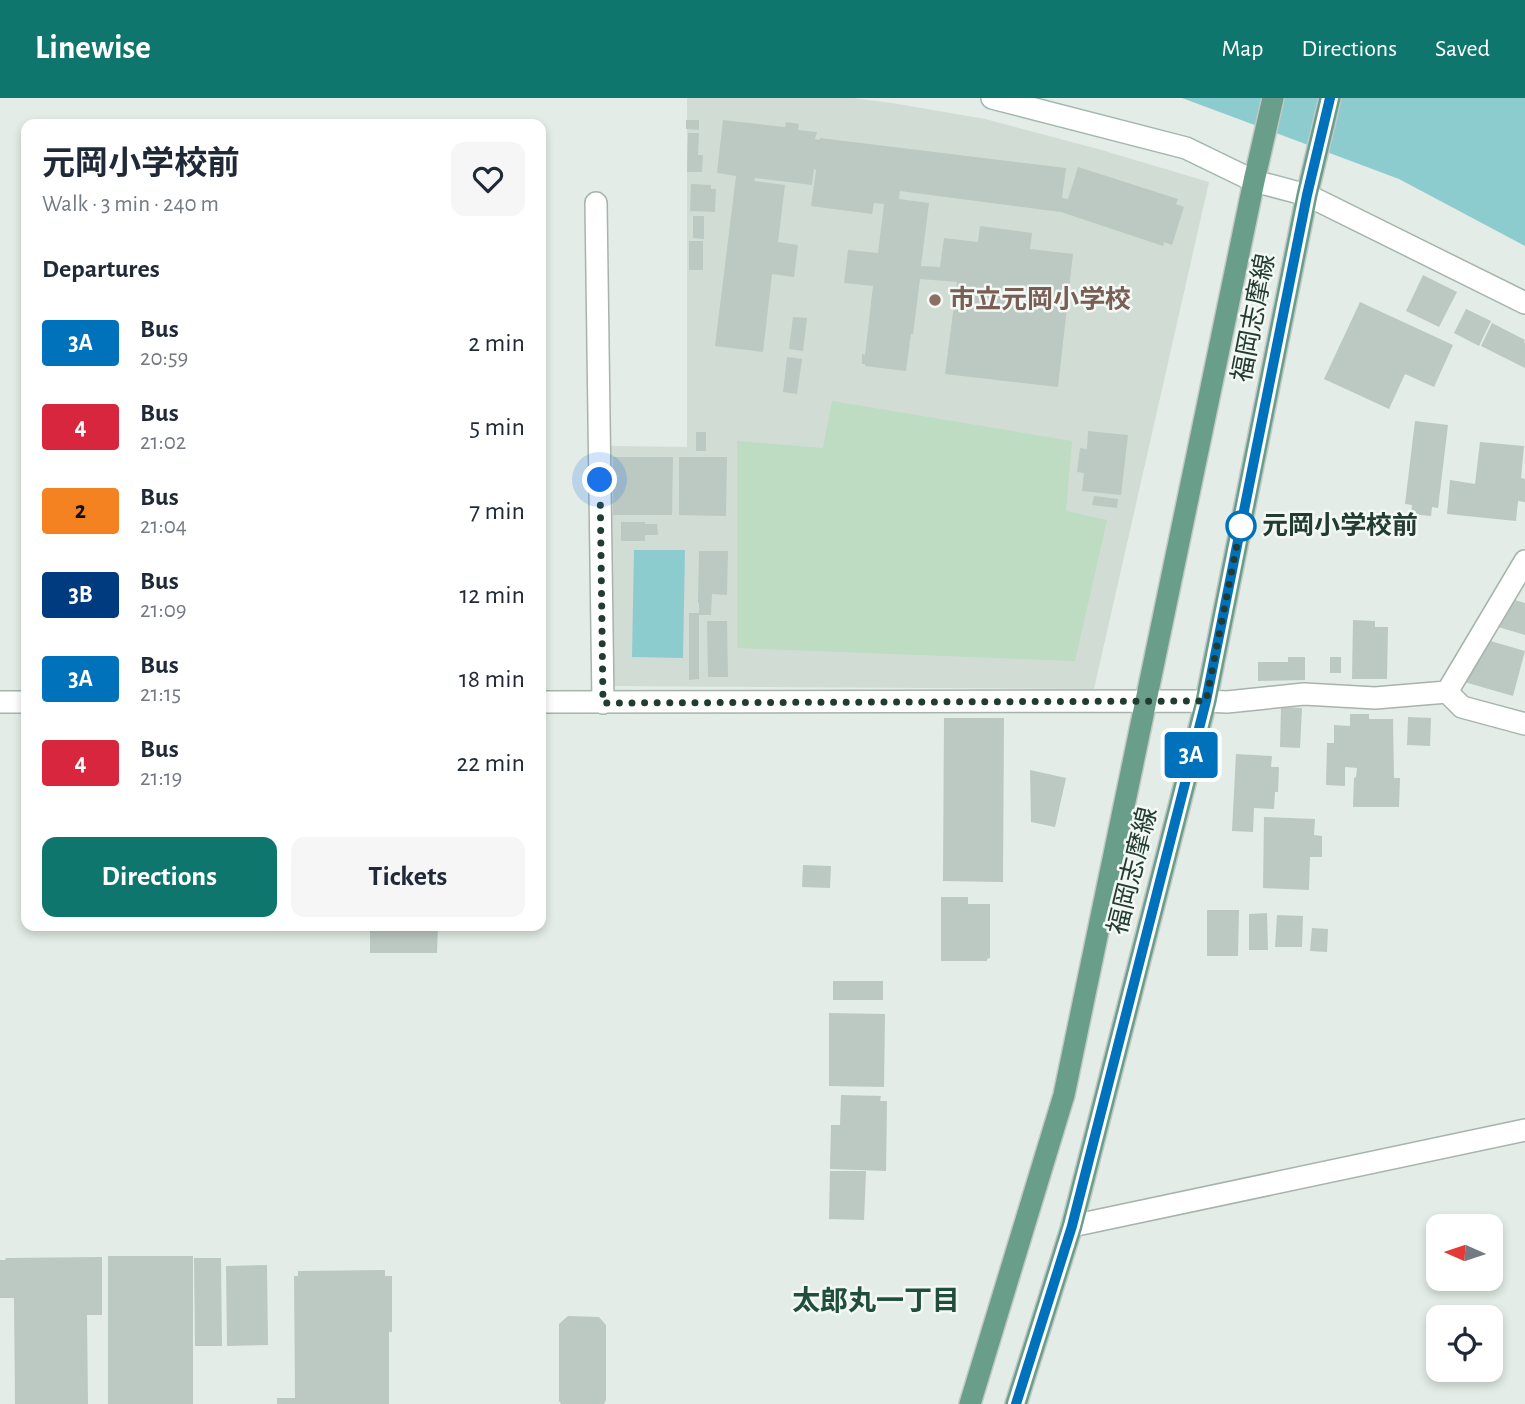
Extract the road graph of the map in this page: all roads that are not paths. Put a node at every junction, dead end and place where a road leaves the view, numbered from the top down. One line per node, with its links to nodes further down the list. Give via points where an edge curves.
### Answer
1 (992, 98): 4 (street, via 1186,148)
2 (1273, 98): 4 (main road, 福岡志摩線)
3 (1330, 98): 5 (main road, 福岡志摩線)
4 (1254, 181): 5 (street); 10 (main road, 福岡志摩線)
5 (1307, 195): 7 (street); 11 (main road, 福岡志摩線)
6 (596, 203): 15 (street)
7 (1525, 303)
8 (1525, 561): 9 (street)
9 (1447, 692): 11 (street); 16 (street, via 1462,707)
10 (1146, 701): 11 (street); 15 (street); 19 (main road, 福岡志摩線, via 1064,1095)
11 (1206, 701): 18 (main road, 福岡志摩線)
12 (0, 702): 13 (street)
13 (21, 702)
14 (546, 702): 15 (street)
15 (603, 703)
16 (1525, 724)
17 (1525, 1129): 18 (street)
18 (1072, 1226): 20 (main road, 福岡志摩線)
19 (970, 1404)
20 (1016, 1404)

